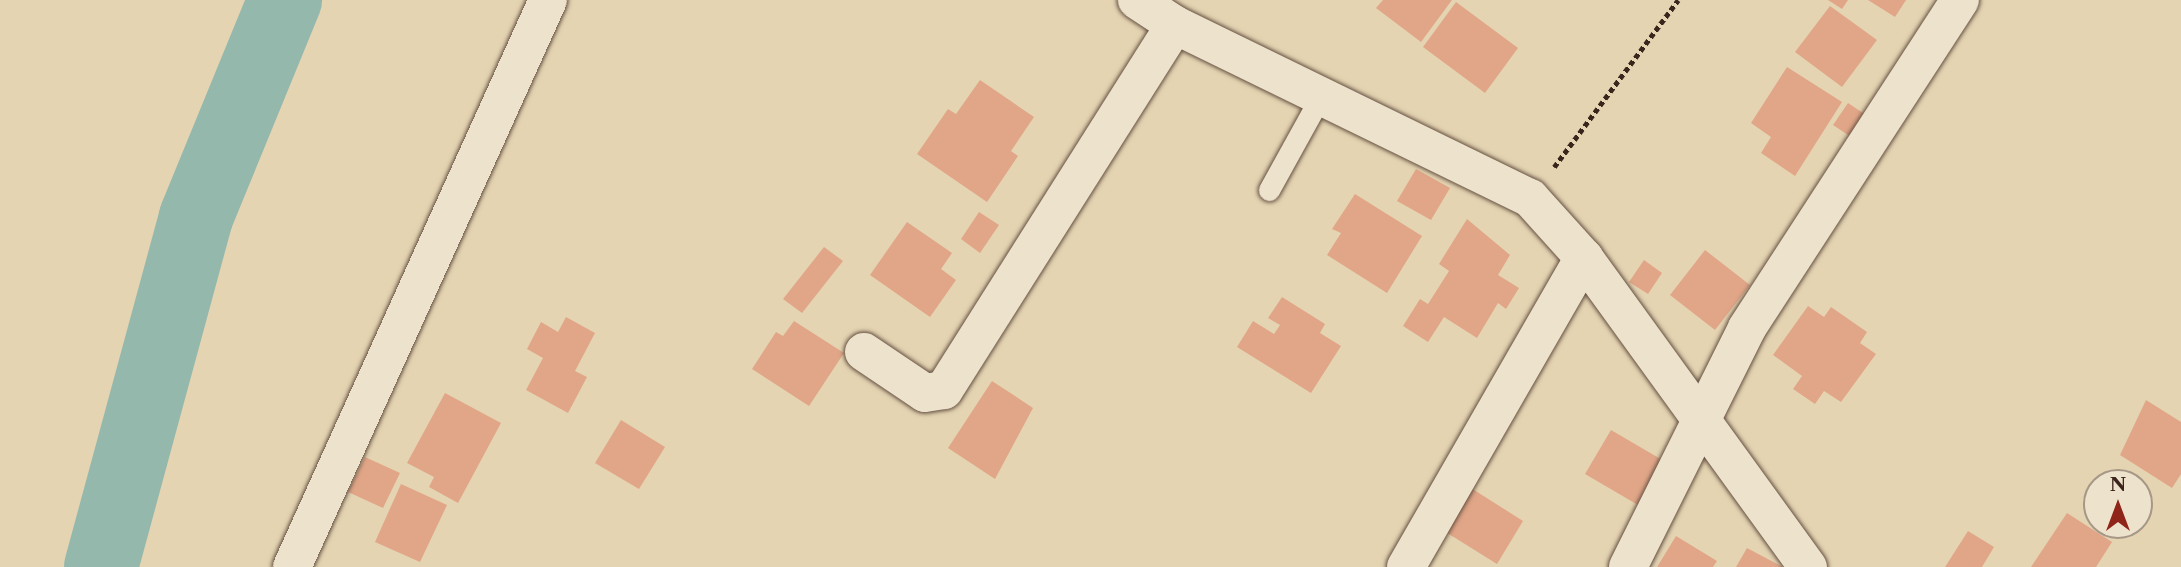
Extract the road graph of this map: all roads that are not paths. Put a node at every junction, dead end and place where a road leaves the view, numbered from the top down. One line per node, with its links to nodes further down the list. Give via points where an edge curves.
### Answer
1 (548, 0): 10 (street)
2 (1137, 0): 4 (street)
3 (1960, 0): 9 (street, via 1747,328)
4 (1175, 25): 5 (street); 8 (street, via 944,390 926,393)
5 (1322, 94): 6 (lane); 7 (street, via 1530,198)
6 (1269, 190)
7 (1584, 257): 9 (street); 11 (street)
8 (863, 352)
9 (1704, 419): 12 (street); 13 (street)
10 (292, 567)
11 (1406, 567)
12 (1628, 567)
13 (1808, 567)

